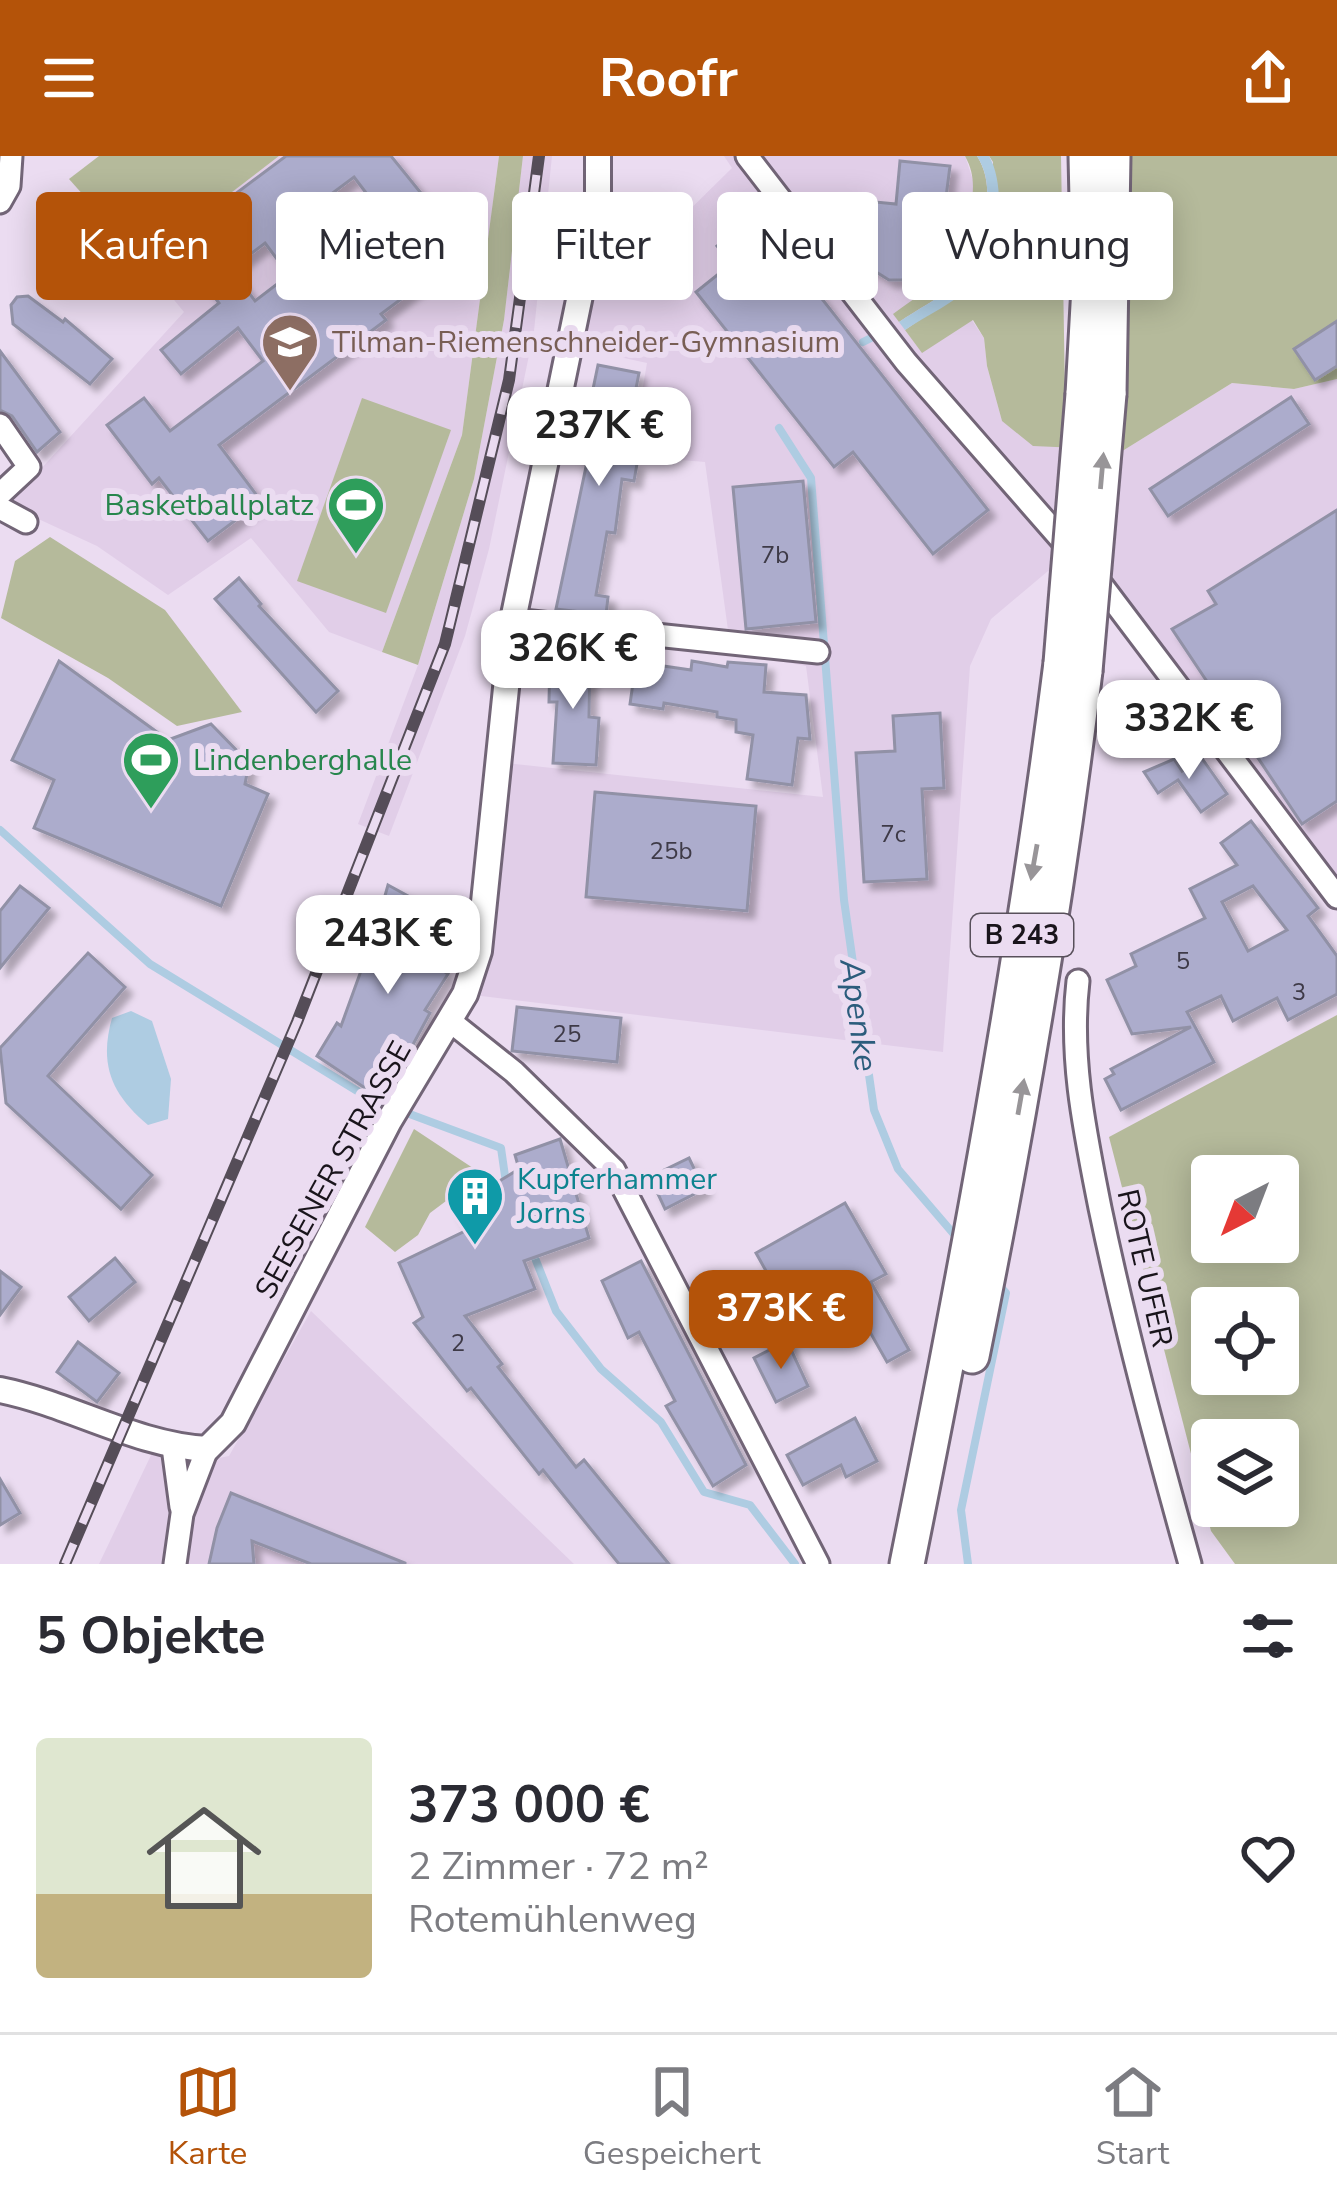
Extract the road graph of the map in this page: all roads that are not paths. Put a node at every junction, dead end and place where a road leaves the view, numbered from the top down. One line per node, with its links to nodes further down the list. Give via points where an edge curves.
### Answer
1 (598, 156): 12 (street, SEESENER STRASSE, via 598,208)
2 (747, 156): 14 (street, via 906,362 1103,587)
3 (1086, 156): 7 (highway, B 243)
4 (1113, 156): 7 (highway, B 243)
5 (12, 157): 6 (street)
6 (0, 202)
7 (1095, 394): 17 (highway, B 243, bridge, via 1065,834)
8 (0, 425): 9 (street, via 28,466)
9 (0, 494)
10 (0, 508): 11 (street)
11 (26, 522)
12 (513, 620): 13 (street); 16 (street, SEESENER STRASSE, via 479,951)
13 (818, 652)
14 (1337, 897)
15 (1078, 981): 26 (street, ROTE UFER, via 1074,1044 1086,1139 1118,1298)
16 (450, 1021): 20 (street, SEESENER STRASSE, via 389,1121 233,1423); 23 (street, via 614,1170)
17 (988, 1209): 24 (highway, B 243); 25 (highway, B 243)
18 (0, 1390): 19 (street)
19 (173, 1448): 20 (street); 21 (street)
20 (207, 1449): 21 (street)
21 (182, 1514): 22 (street)
22 (175, 1564)
23 (818, 1564)
24 (907, 1564)
25 (929, 1564)
26 (1190, 1564)

